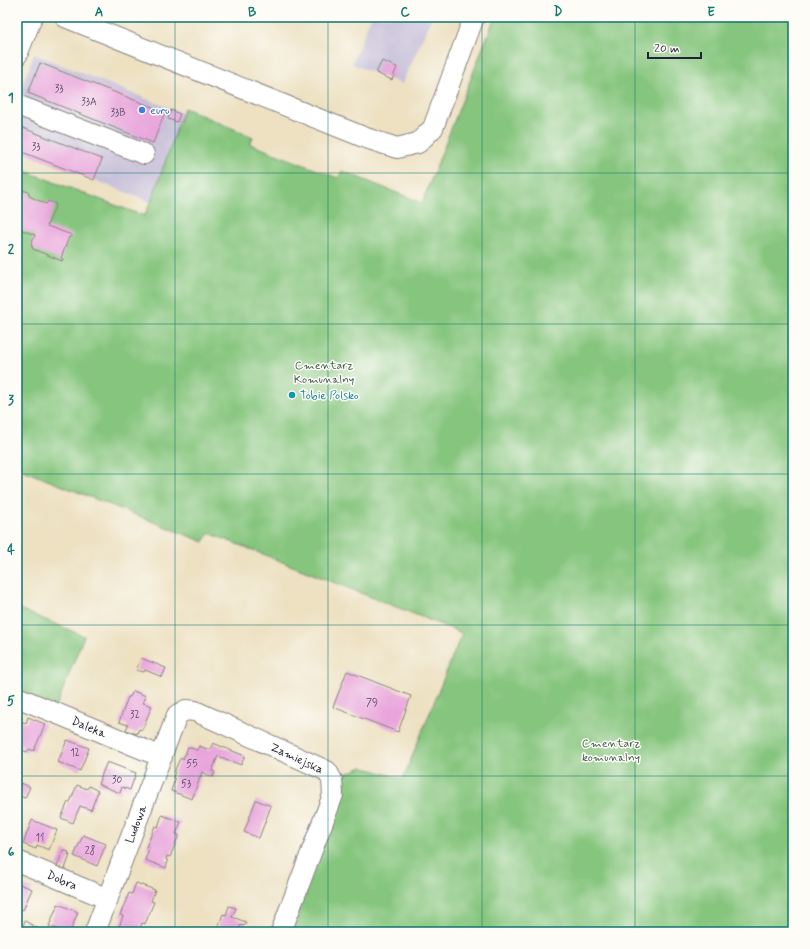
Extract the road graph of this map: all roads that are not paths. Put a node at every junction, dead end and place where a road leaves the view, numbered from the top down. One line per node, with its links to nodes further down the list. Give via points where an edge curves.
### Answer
1 (32, 17): 4 (street)
2 (65, 17): 3 (street, via 360,136 397,148 418,142 433,128)
3 (474, 17)
4 (17, 56)
5 (17, 105): 6 (street)
6 (144, 154)
7 (17, 697): 9 (street, Daleka)
8 (177, 715): 9 (street, Ludowa); 13 (street, Zamiejska, via 186,710 195,711 328,771 332,780 333,795)
9 (162, 757): 11 (street, Ludowa)
10 (17, 861): 11 (street, Dobra)
11 (108, 899): 12 (street, Ludowa)
12 (95, 932)
13 (281, 932)

